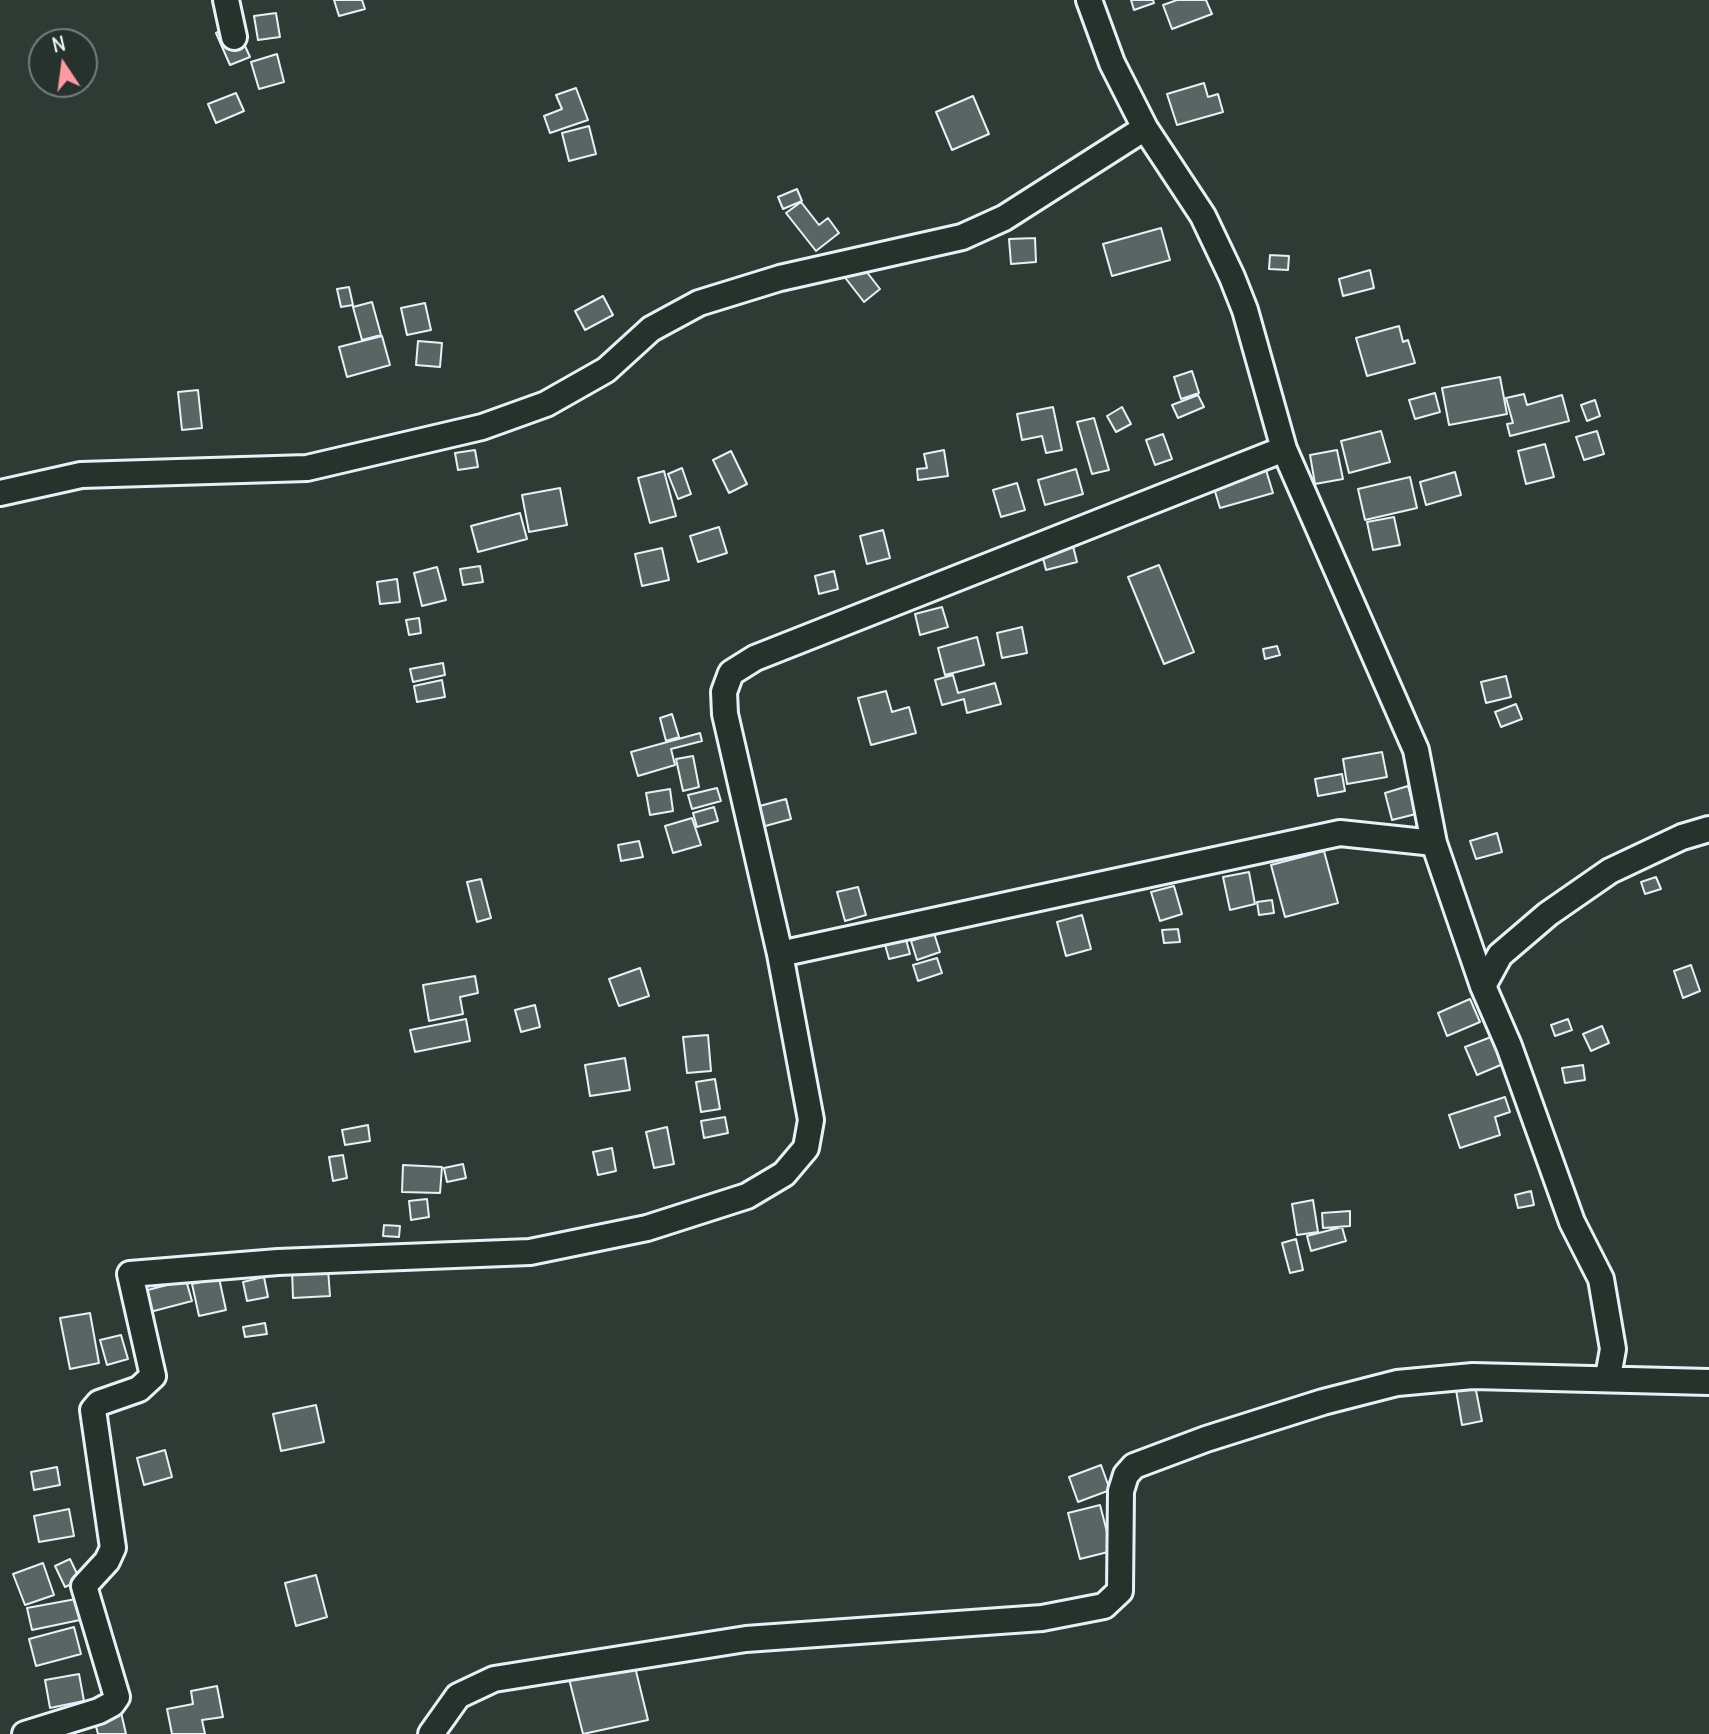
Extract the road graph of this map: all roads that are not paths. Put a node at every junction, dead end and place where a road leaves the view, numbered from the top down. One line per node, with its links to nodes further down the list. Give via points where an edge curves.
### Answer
1 (226, 0): 3 (street)
2 (1090, 0): 4 (street, via 1112,64)
3 (234, 37)
4 (1145, 128): 5 (street, via 1203,216 1232,277); 6 (street, via 1004,218 962,237 780,278 699,303 651,328 607,370 546,404 482,427 307,468 81,475)
5 (1284, 449): 8 (street, via 1416,750); 9 (street, via 754,658 731,673 724,691 724,713)
6 (0, 493)
7 (1709, 829): 10 (street, via 1610,871 1548,914 1500,955)
8 (1434, 843): 9 (street, via 1340,834); 10 (street)
9 (780, 954): 13 (street, via 811,1120 806,1148 799,1157 783,1174 747,1196 647,1228 530,1252 278,1262 130,1274 153,1376 139,1389 99,1403 93,1410 113,1548 84,1586 117,1697 99,1711)
10 (1483, 986): 11 (street, via 1572,1222 1601,1279 1614,1349)
11 (1608, 1377): 12 (street); 14 (street, via 1473,1376 1397,1383 1322,1402 1144,1460 1126,1475 1121,1491 1120,1591 1104,1606 1029,1619 746,1639 494,1679 458,1696)
12 (1709, 1382)
13 (25, 1734)
14 (431, 1734)

